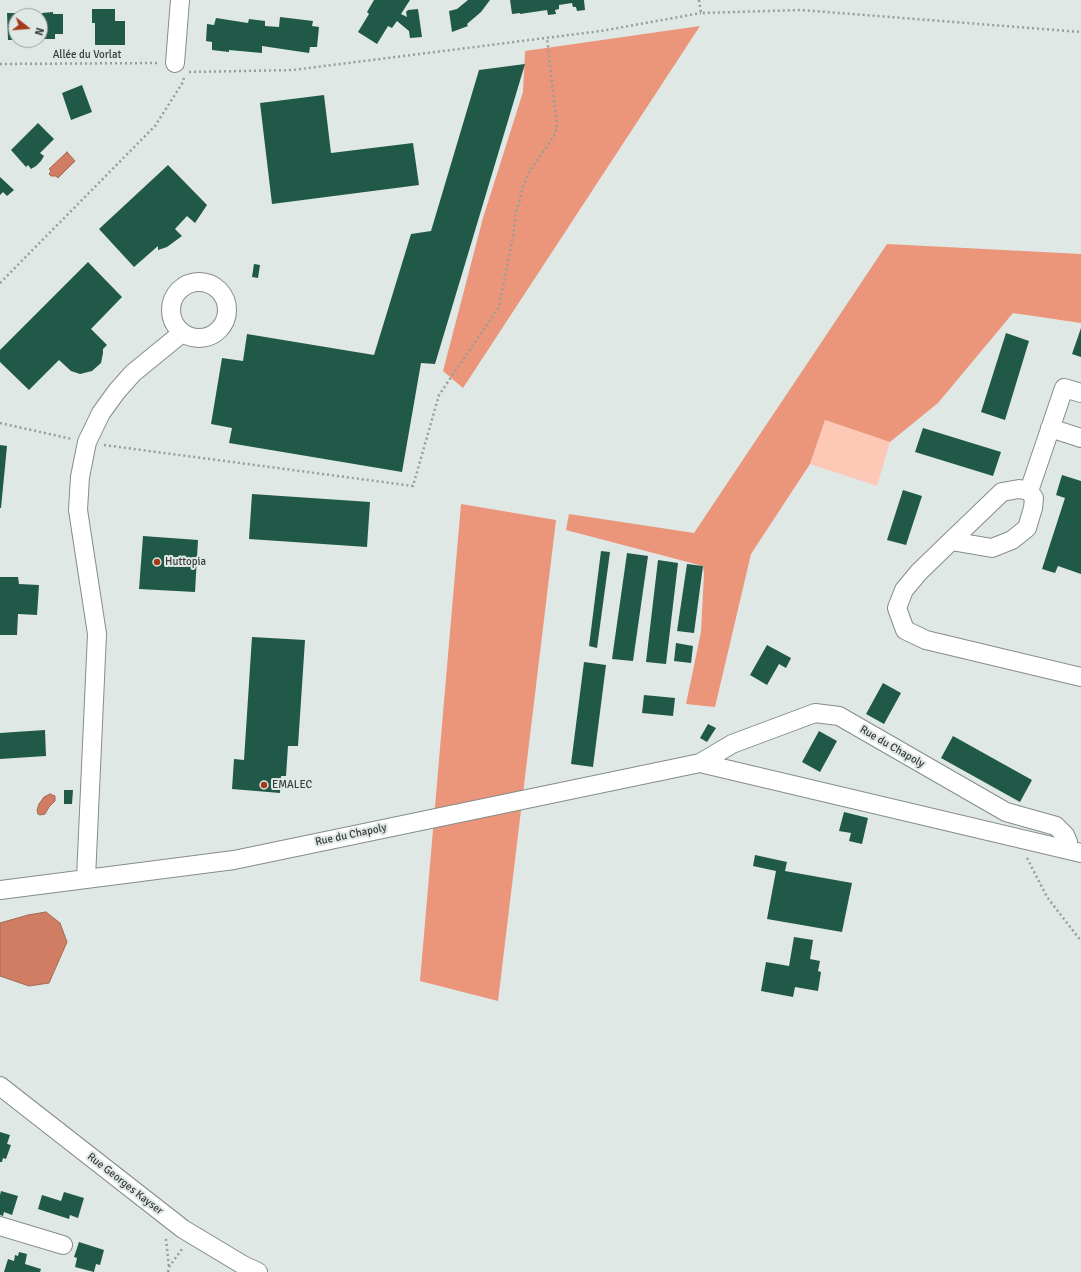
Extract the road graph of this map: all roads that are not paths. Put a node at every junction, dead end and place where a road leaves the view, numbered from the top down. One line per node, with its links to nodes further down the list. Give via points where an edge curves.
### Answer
1 (180, 0): 2 (street)
2 (179, 67)
3 (182, 333): 12 (street, via 133,373 117,391 101,413 86,442 78,510 97,634)
4 (1081, 394): 5 (street, via 1064,388)
5 (1050, 428): 6 (street); 7 (street)
6 (1081, 438)
7 (1029, 491): 8 (street, via 1019,489 1002,492); 8 (street, via 1034,498 1027,528 1012,540 992,548)
8 (951, 541): 9 (street, via 904,590 897,608 904,630 926,640)
9 (1081, 677)
10 (700, 763): 11 (street, Rue du Chapoly); 11 (street, Rue du Chapoly, via 732,744 815,713 839,716 1006,812 1056,826); 12 (street, Rue du Chapoly, via 234,860)
11 (1075, 851)
12 (86, 878): 13 (street, Rue du Chapoly)
13 (0, 890)
14 (0, 1086): 17 (street, Rue Georges Kayser, via 183,1229)
15 (0, 1226): 16 (street)
16 (63, 1245)
17 (258, 1272)

